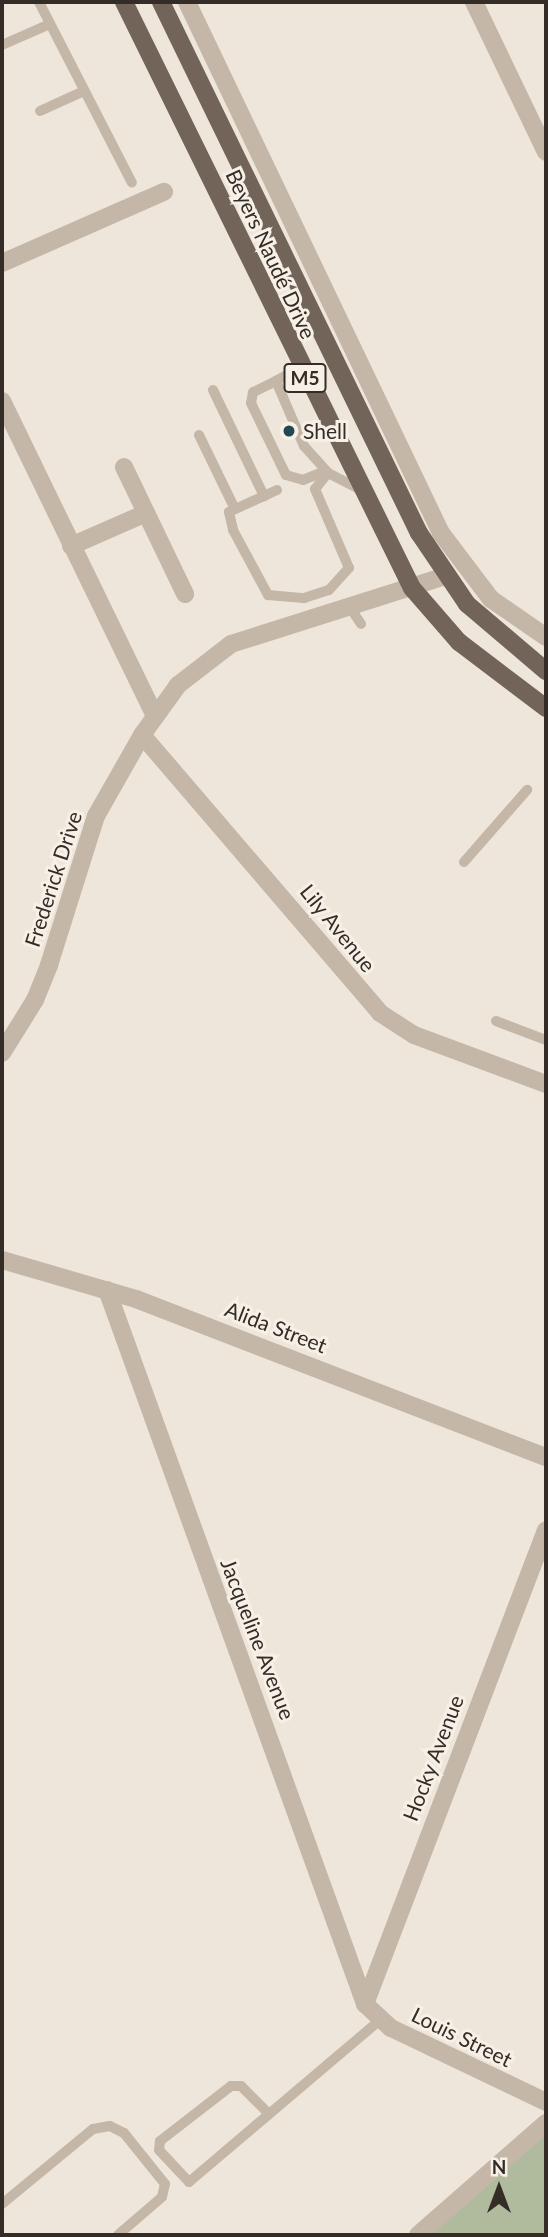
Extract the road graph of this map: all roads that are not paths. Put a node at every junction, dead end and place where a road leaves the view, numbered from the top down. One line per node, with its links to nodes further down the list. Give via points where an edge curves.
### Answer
1 (39, 2): 6 (lane)
2 (124, 2): 14 (main road, Beyers Naudé Drive / M5)
3 (161, 2): 27 (main road, Beyers Naudé Drive / M5)
4 (187, 2): 32 (street, Beyers Naudé Drive, via 441,533 491,599)
5 (474, 2): 10 (street)
6 (50, 24): 7 (lane); 8 (lane)
7 (2, 45)
8 (84, 91): 9 (lane); 11 (lane)
9 (40, 111)
10 (546, 152)
11 (131, 183)
12 (164, 192): 13 (street)
13 (2, 263)
14 (300, 368): 15 (lane); 22 (main road, Beyers Naudé Drive / M5)
15 (276, 381): 20 (lane, via 309,454); 20 (lane, via 253,392 251,403 286,475 303,480)
16 (213, 390): 23 (lane)
17 (2, 401): 26 (street)
18 (199, 435): 24 (lane)
19 (124, 467): 25 (street)
20 (326, 472): 22 (lane); 24 (lane, via 315,489 349,568 329,590 304,598 268,595 229,519 229,512)
21 (277, 490): 23 (lane)
22 (362, 490): 28 (main road, Beyers Naudé Drive / M5)
23 (264, 496): 24 (lane)
24 (235, 509)
25 (146, 513): 26 (street); 29 (street)
26 (71, 545): 35 (street)
27 (444, 576): 28 (street, Frederick Drive); 33 (main road, Beyers Naudé Drive / M5, via 497,634)
28 (412, 588): 30 (street, Frederick Drive); 34 (main road, Beyers Naudé Drive / M5, via 459,642)
29 (185, 594)
30 (351, 609): 31 (lane); 35 (street, Frederick Drive, via 277,626 231,644 194,670)
31 (361, 624)
32 (546, 637)
33 (546, 671)
34 (546, 708)
35 (155, 716): 36 (street, Frederick Drive)
36 (142, 735): 41 (street, Frederick Drive, via 90,831 35,1000); 42 (street, Lily Avenue, via 223,824 380,1013 414,1035)
37 (527, 790): 38 (lane)
38 (464, 862)
39 (496, 1021): 40 (lane)
40 (546, 1040)
41 (2, 1053)
42 (546, 1084)
43 (2, 1260): 44 (street, Alida Street)
44 (107, 1290): 45 (street, Alida Street); 47 (street, Jacqueline Avenue)
45 (541, 1451)
46 (546, 1530): 47 (street, Hocky Avenue)
47 (365, 2004): 48 (street, Louis Street)
48 (380, 2020): 49 (street, Louis Street); 50 (lane)
49 (546, 2102)
50 (268, 2113): 50 (lane, via 241,2085 231,2086 160,2141 159,2150 189,2182)
51 (546, 2123): 54 (street)
52 (2, 2204): 53 (lane, via 93,2129 110,2126 124,2133 165,2184 162,2197)
53 (118, 2235)
54 (418, 2235)

